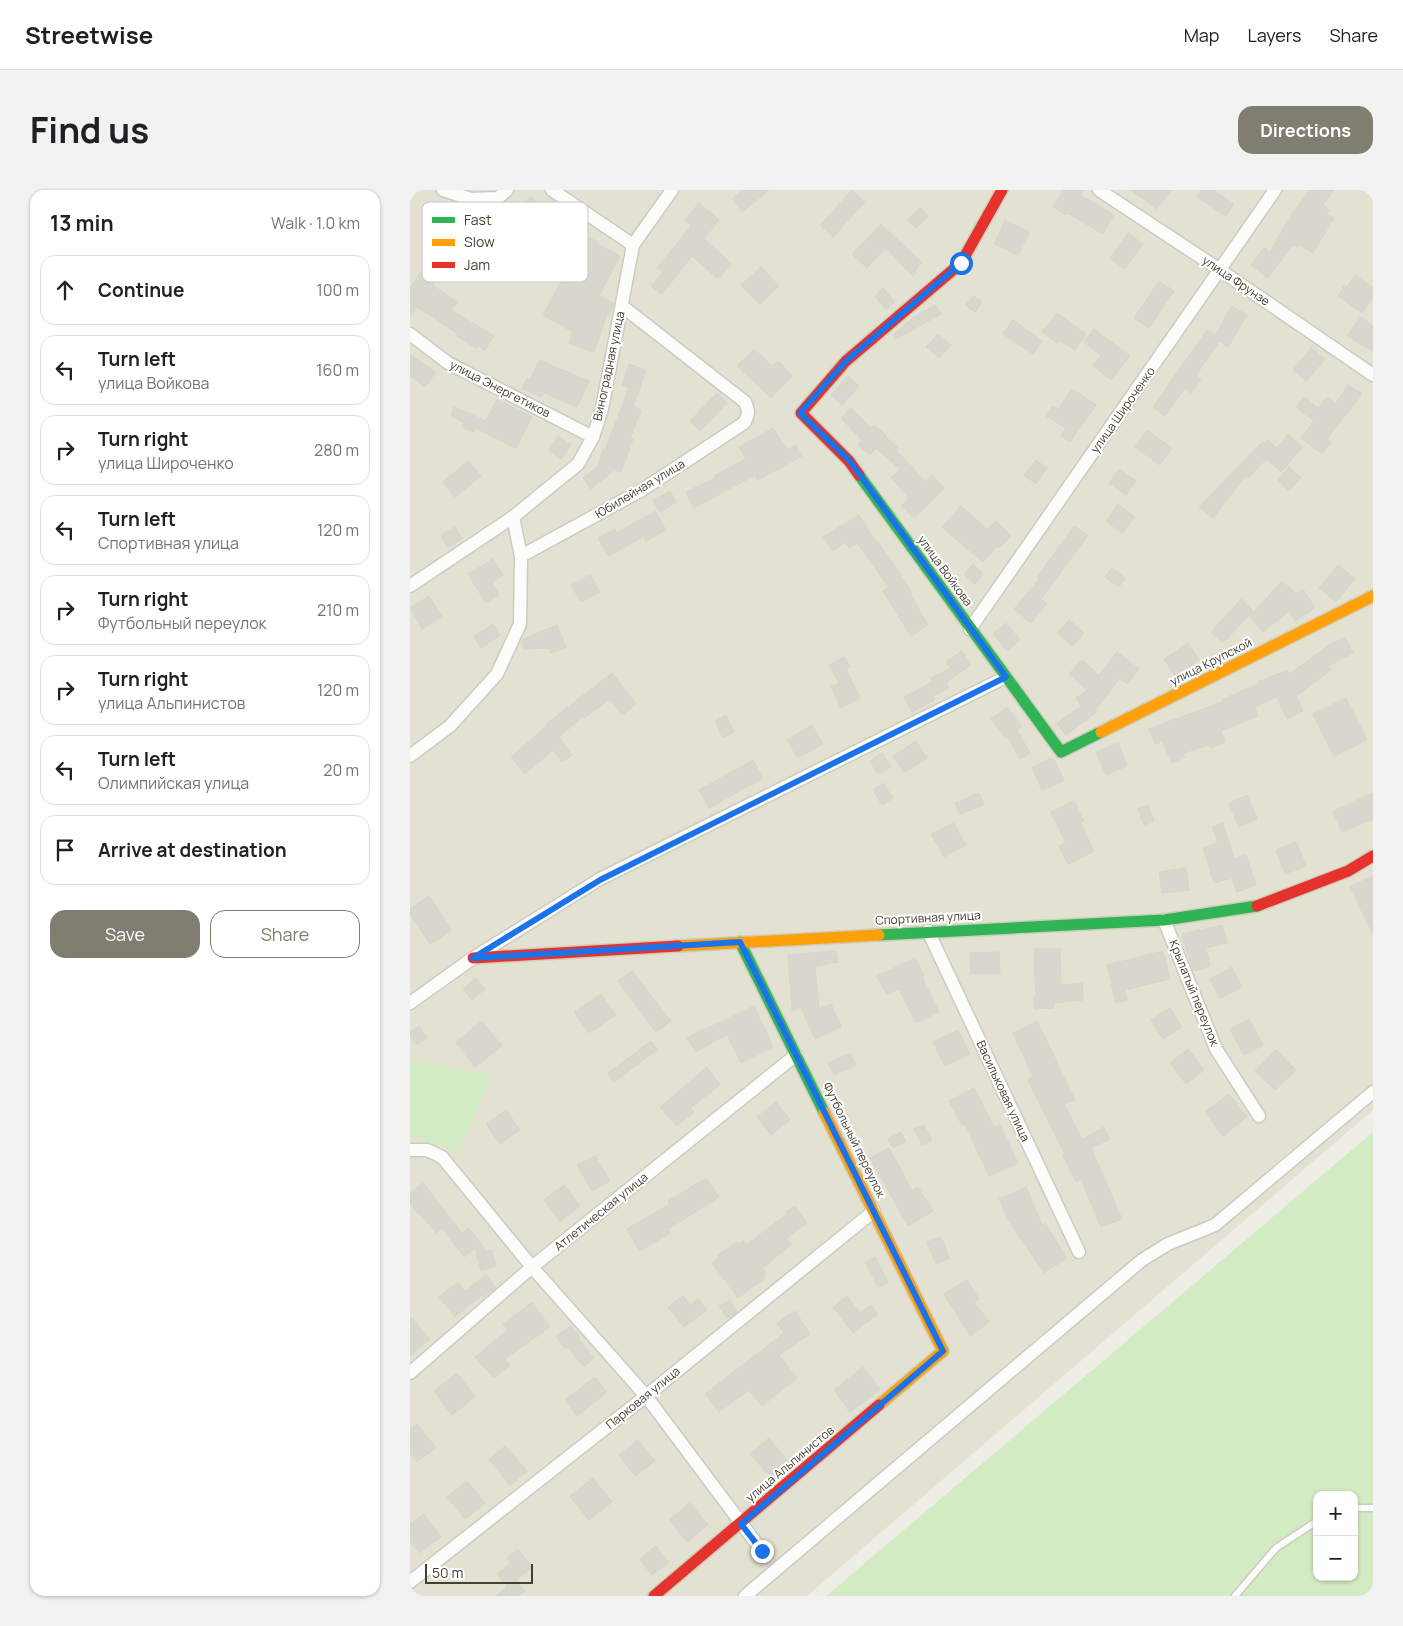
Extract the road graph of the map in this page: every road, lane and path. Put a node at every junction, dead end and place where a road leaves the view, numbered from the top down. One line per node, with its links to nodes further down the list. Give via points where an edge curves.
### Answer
1 (443, 190): 2 (street, via 471,199 498,198)
2 (507, 190)
3 (552, 190): 8 (street)
4 (672, 190): 10 (street, Виноградная улица)
5 (1002, 190): 20 (street, улица Войкова, via 961,263 846,361 800,413 849,460)
6 (1099, 190): 11 (street, улица Фрунзе)
7 (1275, 190): 11 (street, улица Широченко)
8 (570, 202)
9 (588, 214): 10 (street)
10 (634, 244): 12 (street, Виноградная улица)
11 (1220, 270): 14 (street, улица Фрунзе); 20 (street, улица Широченко)
12 (622, 306): 15 (street, Виноградная улица, via 602,408); 17 (street, Юбилейная улица, via 745,402 748,417 744,423 642,490)
13 (410, 334): 15 (street, улица Энергетиков, via 448,363)
14 (1373, 375)
15 (593, 437): 16 (street, Виноградная улица, via 578,464)
16 (513, 516): 17 (street); 18 (street, Виноградная улица)
17 (521, 556): 23 (street, via 520,624 497,674 450,726)
18 (410, 586)
19 (1373, 596): 22 (street, улица Крупской)
20 (970, 629): 21 (street, улица Войкова)
21 (1006, 677): 22 (street, улица Войкова); 28 (street, via 600,880)
22 (1061, 752)
23 (410, 756)
24 (1373, 856): 25 (street, Спортивная улица, via 1348,871 1255,907)
25 (1164, 920): 26 (street, Спортивная улица); 32 (street, Крылатый переулок, via 1216,1050)
26 (928, 931): 27 (street, Спортивная улица); 35 (street, Васильковая улица)
27 (740, 942): 28 (street, Спортивная улица); 30 (street, Футбольный переулок)
28 (473, 958): 29 (street)
29 (410, 1003)
30 (796, 1055): 34 (street, Футбольный переулок); 36 (street, Атлетическая улица)
31 (1373, 1092): 47 (street, via 1215,1225 1168,1244 1142,1260)
32 (1259, 1116)
33 (410, 1150): 36 (street, via 427,1150 442,1158)
34 (874, 1211): 37 (street, Футбольный переулок); 39 (street, Парковая улица)
35 (1079, 1252)
36 (532, 1267): 38 (street, Атлетическая улица); 39 (street)
37 (943, 1351): 42 (street, улица Альпинистов)
38 (410, 1373)
39 (646, 1396): 42 (street); 45 (street, Парковая улица)
40 (1358, 1508): 41 (lane)
41 (1373, 1508)
42 (741, 1524): 44 (street); 46 (street, улица Альпинистов)
43 (1313, 1524): 48 (lane, via 1276,1548)
44 (762, 1551)
45 (410, 1582)
46 (654, 1596)
47 (745, 1596)
48 (1235, 1596)

